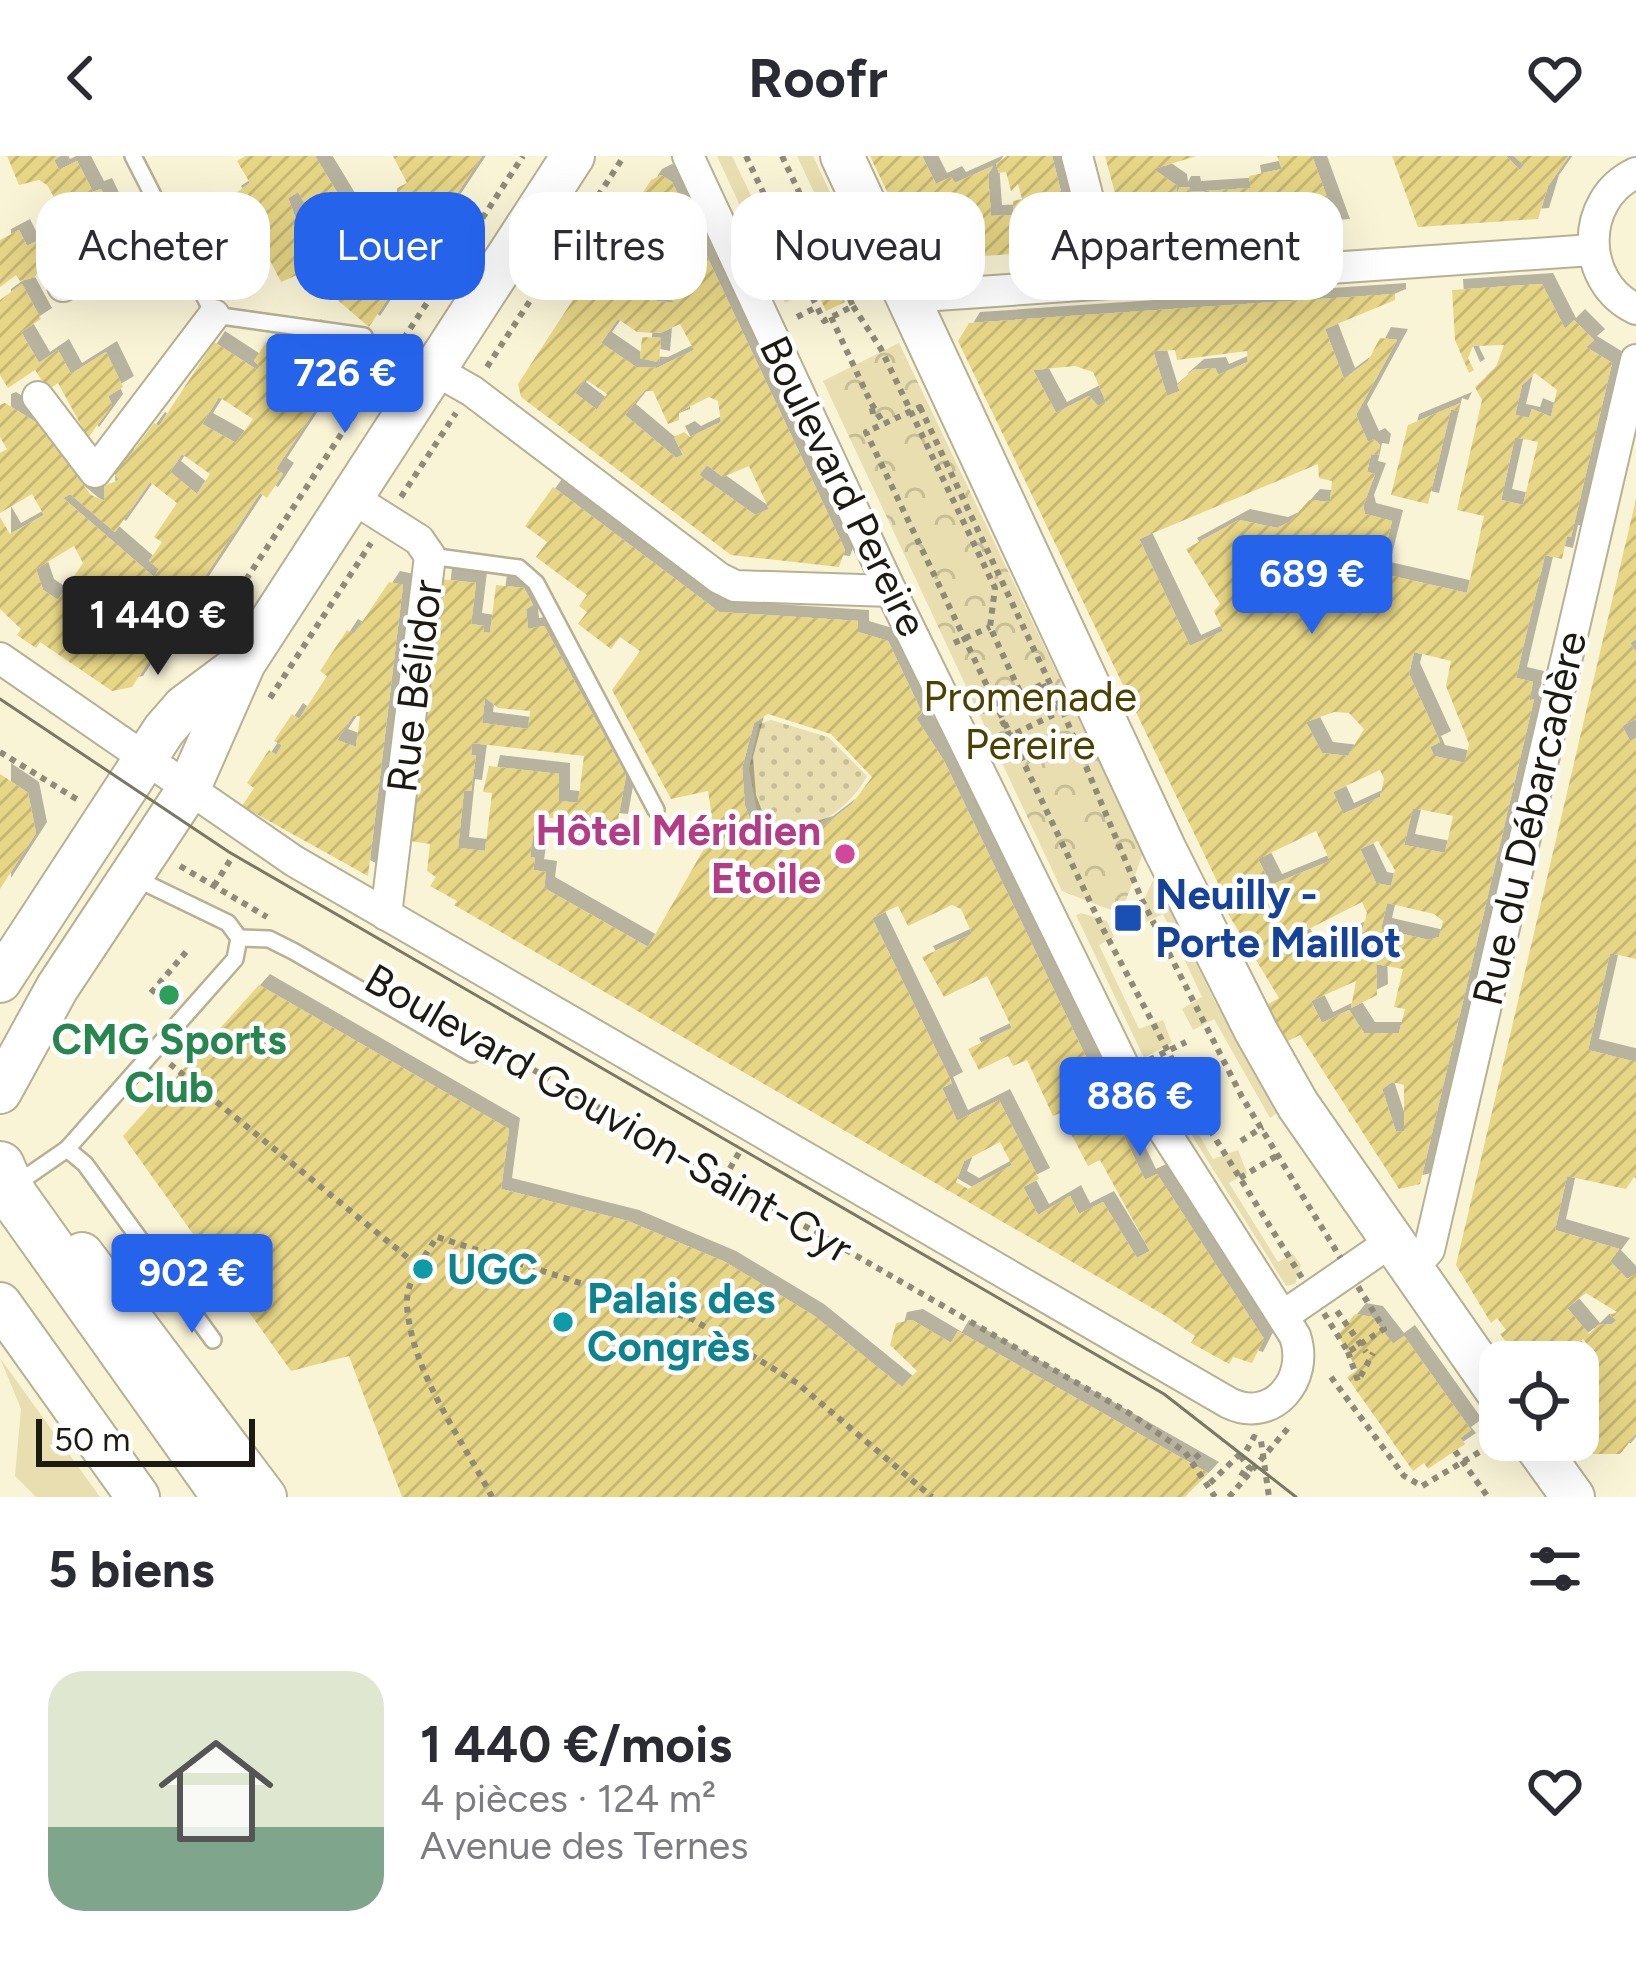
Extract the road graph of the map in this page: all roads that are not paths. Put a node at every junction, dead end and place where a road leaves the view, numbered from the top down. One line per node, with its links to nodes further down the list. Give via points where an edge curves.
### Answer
1 (133, 156): 7 (lane)
2 (573, 156): 18 (street)
3 (688, 156): 22 (street, Boulevard Pereire)
4 (842, 156): 8 (street)
5 (1077, 156): 9 (street)
6 (1636, 172): 10 (street, via 1606,198)
7 (152, 192)
8 (859, 192)
9 (1086, 192)
10 (1592, 250): 11 (street); 14 (street, via 1610,291)
11 (1343, 265)
12 (206, 300): 15 (lane)
13 (909, 300): 37 (street, via 1216,956 1298,1105)
14 (1636, 309)
15 (214, 315): 16 (lane); 19 (street, via 95,472)
16 (364, 335)
17 (1636, 360): 37 (street, Rue du Débarcadère, via 1429,1250)
18 (435, 370): 20 (street); 22 (street, via 719,578 736,586)
19 (38, 397)
20 (351, 497): 21 (street, Rue Bélidor, via 419,540); 24 (street)
21 (430, 556): 27 (lane, via 519,568 536,583); 29 (street, Rue Bélidor)
22 (891, 591): 39 (street, Boulevard Pereire, via 1126,1071)
23 (0, 658): 25 (street, Boulevard Gouvion-Saint-Cyr)
24 (244, 663): 25 (street, via 184,707); 26 (street)
25 (145, 760): 26 (street, Boulevard Gouvion-Saint-Cyr); 31 (street, via 100,808)
26 (188, 790): 28 (street); 29 (street, Boulevard Gouvion-Saint-Cyr)
27 (656, 811)
28 (149, 850): 30 (lane); 33 (street)
29 (386, 915): 42 (street, Boulevard Gouvion-Saint-Cyr, via 1228,1403)
30 (239, 938): 32 (lane, via 293,951); 34 (lane, via 227,973)
31 (0, 981)
32 (472, 1054)
33 (0, 1092)
34 (68, 1149): 35 (lane); 40 (lane)
35 (8, 1163): 46 (main road, via 13,1196); 47 (street)
36 (0, 1230): 45 (main road)
37 (1401, 1256): 39 (street); 41 (street)
38 (0, 1304): 44 (street)
39 (1283, 1316): 42 (street, Boulevard Pereire, via 1299,1356 1296,1376)
40 (214, 1340)
41 (1479, 1392)
42 (1268, 1407)
43 (1547, 1461): 48 (street)
44 (138, 1497)
45 (193, 1497)
46 (226, 1497)
47 (265, 1497)
48 (1573, 1497)

